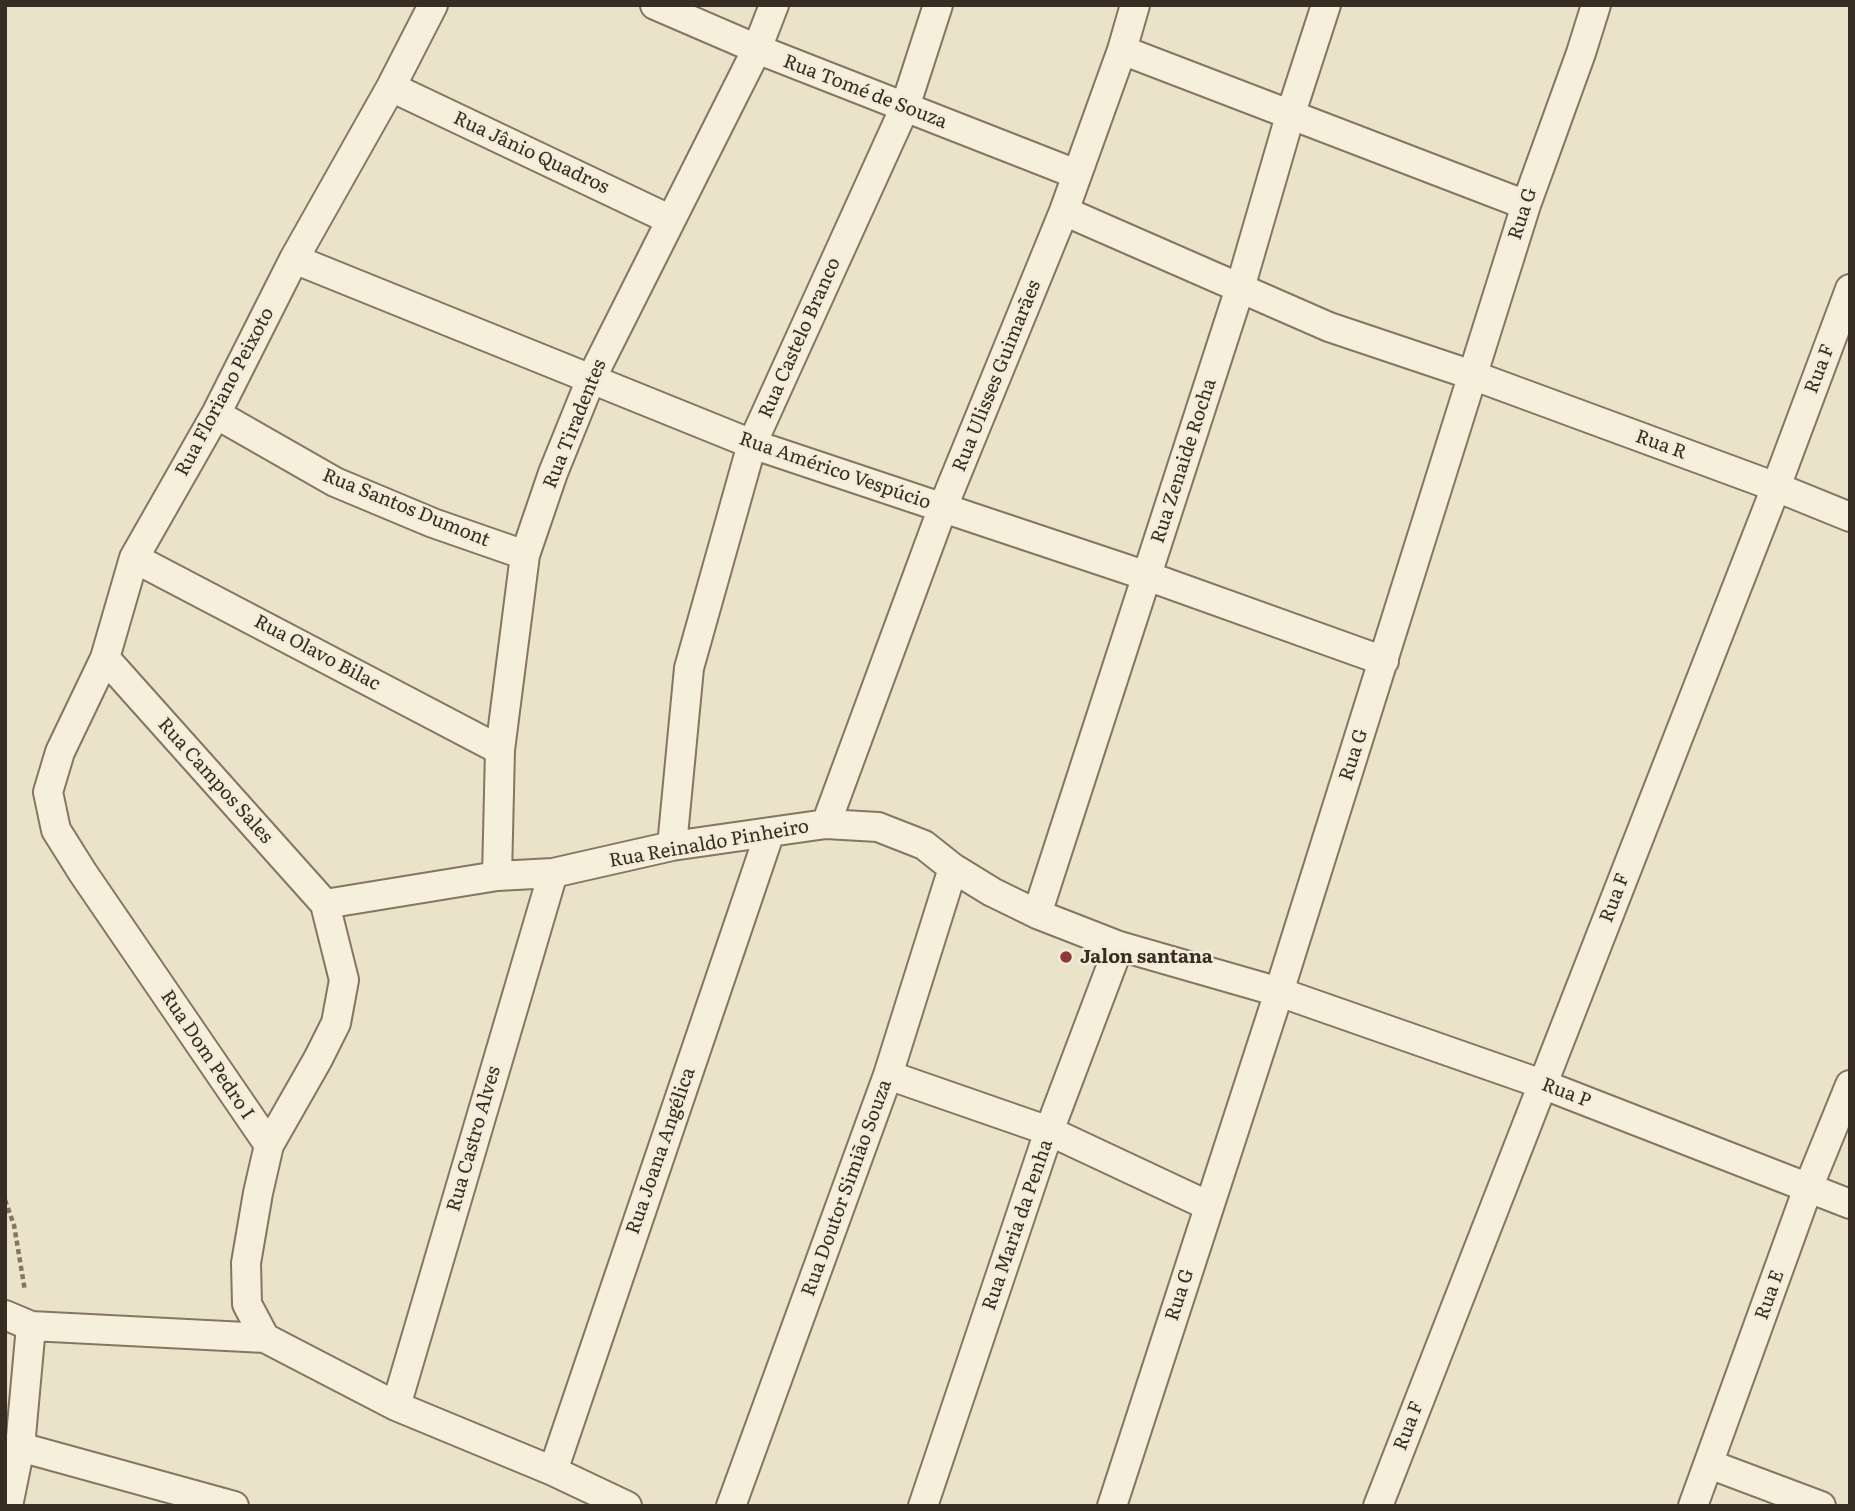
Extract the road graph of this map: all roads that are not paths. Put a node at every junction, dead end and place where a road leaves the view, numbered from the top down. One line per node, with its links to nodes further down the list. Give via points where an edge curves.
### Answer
1 (433, 5): 10 (street, Rua Floriano Peixoto)
2 (655, 5): 8 (street, Rua Tomé de Souza)
3 (774, 5): 8 (street, Rua Tiradentes)
4 (938, 5): 11 (street, Rua Castelo Branco)
5 (1135, 5): 9 (street, Rua Ulisses Guimarães)
6 (1326, 5): 12 (street, Rua Zenaide Rocha)
7 (1596, 5): 14 (street, Rua G)
8 (757, 49): 11 (street, Rua Tomé de Souza); 16 (street, Rua Tiradentes)
9 (1122, 50): 12 (street); 13 (street, Rua Ulisses Guimarães)
10 (391, 87): 16 (street, Rua Jânio Quadros); 17 (street, Rua Floriano Peixoto)
11 (905, 107): 13 (street, Rua Tomé de Souza); 23 (street, Rua Castelo Branco)
12 (1290, 116): 14 (street); 18 (street, Rua Zenaide Rocha)
13 (1076, 174): 15 (street, Rua Ulisses Guimarães)
14 (1526, 205): 20 (street, Rua G)
15 (1065, 211): 18 (street, Rua R); 25 (street, Rua Ulisses Guimarães)
16 (671, 220): 21 (street, Rua Tiradentes)
17 (294, 259): 21 (street, Rua Américo Vespúcio); 22 (street, Rua Floriano Peixoto)
18 (1240, 288): 20 (street, Rua R, via 1329,327); 29 (street, Rua Zenaide Rocha)
19 (1850, 289): 24 (street, Rua F)
20 (1472, 375): 24 (street, Rua R); 31 (street, Rua G)
21 (591, 379): 23 (street, Rua Américo Vespúcio); 27 (street, Rua Tiradentes)
22 (216, 414): 27 (street, Rua Santos Dumont, via 335,482); 28 (street, Rua Floriano Peixoto)
23 (752, 444): 25 (street, Rua Américo Vespúcio); 36 (street, Rua Castelo Branco, via 689,668)
24 (1776, 487): 26 (street, Rua R); 45 (street, Rua F)
25 (943, 507): 29 (street, Rua Américo Vespúcio); 34 (street, Rua Ulisses Guimarães)
26 (1850, 517)
27 (525, 555): 32 (street, Rua Tiradentes)
28 (134, 558): 30 (street, Rua Floriano Peixoto); 32 (street, Rua Olavo Bilac)
29 (1147, 576): 31 (street, Rua Américo Vespúcio); 41 (street, Rua Zenaide Rocha)
30 (105, 657): 33 (street, Rua Floriano Peixoto, via 60,752); 40 (street, Rua Campos Sales)
31 (1384, 661): 43 (street, Rua G)
32 (500, 750): 39 (street, Rua Tiradentes)
33 (48, 792): 48 (street, Rua Dom Pedro I, via 56,830)
34 (826, 824): 35 (street, Rua Reinaldo Pinheiro); 37 (street, Rua Reinaldo Pinheiro, via 878,827 924,845)
35 (770, 832): 36 (street, Rua Reinaldo Pinheiro); 57 (street, Rua Joana Angélica)
36 (671, 846): 38 (street, Rua Reinaldo Pinheiro)
37 (953, 868): 41 (street, Rua Reinaldo Pinheiro); 44 (street, Rua Doutor Simião Souza)
38 (553, 873): 39 (street, Rua Reinaldo Pinheiro); 54 (street, Rua Castro Alves)
39 (496, 876): 40 (street, Rua Reinaldo Pinheiro)
40 (326, 904): 48 (street, via 345,980 336,1023)
41 (1037, 914): 42 (street, Rua Reinaldo Pinheiro)
42 (1119, 946): 43 (street, Rua Reinaldo Pinheiro); 47 (street, Rua Maria da Penha)
43 (1279, 992): 45 (street, Rua P); 51 (street, Rua G)
44 (888, 1075): 47 (street); 61 (street, Rua Doutor Simião Souza)
45 (1542, 1084): 49 (street, Rua P); 64 (street, Rua F)
46 (1850, 1085): 49 (street, Rua E)
47 (1049, 1131): 51 (street); 62 (street, Rua Maria da Penha)
48 (269, 1144): 53 (street, via 246,1263 247,1304)
49 (1808, 1188): 50 (street, Rua P); 56 (street, Rua E)
50 (1850, 1204)
51 (1209, 1206): 63 (street, Rua G)
52 (18, 1320): 53 (street); 55 (street)
53 (265, 1338): 54 (street)
54 (396, 1405): 57 (street)
55 (20, 1447): 58 (street); 59 (street)
56 (1709, 1464): 65 (street, Rua E); 66 (street)
57 (552, 1471): 60 (street)
58 (8, 1506)
59 (234, 1506)
60 (627, 1506)
61 (732, 1506)
62 (923, 1506)
63 (1112, 1506)
64 (1378, 1506)
65 (1693, 1506)
66 (1821, 1506)

